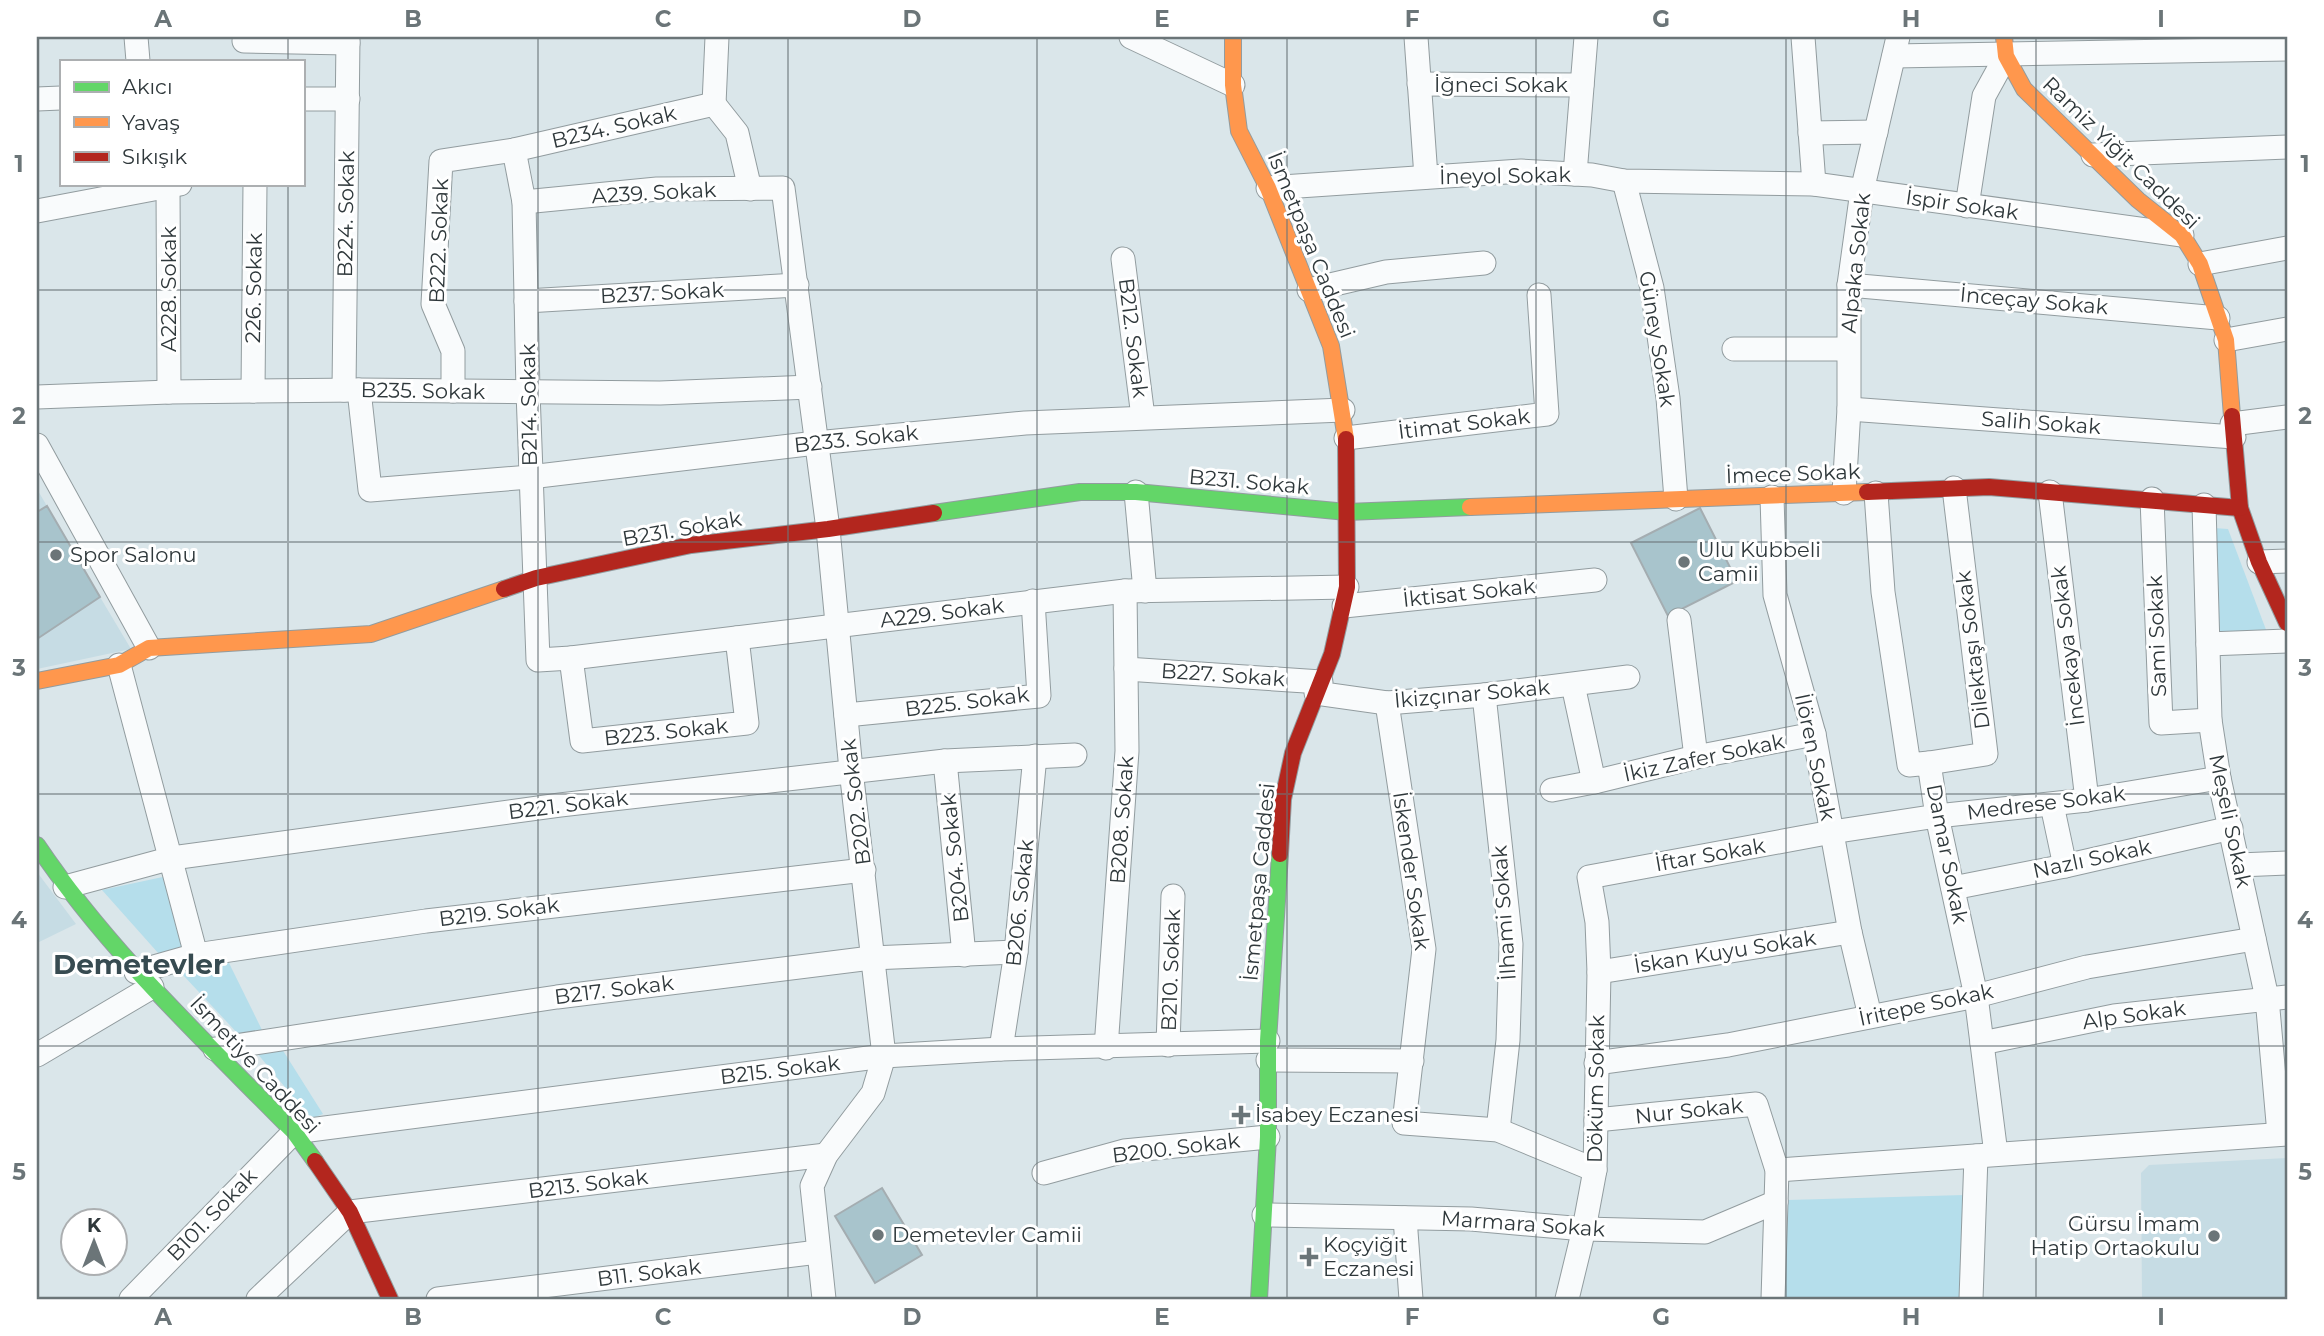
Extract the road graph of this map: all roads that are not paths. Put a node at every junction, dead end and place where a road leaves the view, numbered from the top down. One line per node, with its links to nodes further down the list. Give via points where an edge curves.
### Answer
1 (136, 37): 13 (street)
2 (717, 37): 21 (street)
3 (1131, 37): 15 (street)
4 (1233, 37): 15 (main road, İsmetpaşa Caddesi)
5 (1416, 37): 14 (street)
6 (1586, 37): 16 (street, İğneci Sokak)
7 (1803, 37): 23 (street)
8 (348, 40): 9 (street); 20 (street, B224. Sokak)
9 (244, 46)
10 (1896, 46): 11 (street); 22 (street, Alpaka Sokak)
11 (2005, 46): 12 (street); 26 (main road, Ramiz Yiğit Caddesi, via 2024,89); 39 (street, via 1984,96)
12 (2287, 49)
13 (138, 60)
14 (1419, 84): 16 (street, İğneci Sokak); 28 (street)
15 (1233, 85): 36 (main road, İsmetpaşa Caddesi, via 1239,131)
16 (1582, 85): 27 (street, İğneci Sokak)
17 (60, 98): 18 (street)
18 (37, 99)
19 (304, 99): 20 (street)
20 (348, 99): 57 (street, B224. Sokak)
21 (714, 104): 25 (street, B234. Sokak); 34 (street, via 737,133)
22 (1876, 132): 23 (street); 37 (street, Alpaka Sokak)
23 (1810, 133): 31 (street)
24 (2287, 147): 26 (street)
25 (514, 150): 38 (street, B214. Sokak); 59 (street, B222. Sokak, via 441,161 433,304 453,351)
26 (2093, 155): 41 (main road, Ramiz Yiğit Caddesi)
27 (1575, 174): 28 (street, İneyol Sokak, via 1521,171); 29 (street, İneyol Sokak)
28 (1426, 177): 36 (street, İneyol Sokak)
29 (1624, 181): 30 (street, İneyol Sokak); 79 (street, Güney Sokak, via 1652,288)
30 (1741, 182): 31 (street, İspir Sokak)
31 (1814, 184): 37 (street, İspir Sokak)
32 (162, 186): 40 (street); 60 (street, A228. Sokak)
33 (255, 186): 58 (street, 226. Sokak)
34 (750, 188): 35 (street, A239. Sokak); 38 (street, A239. Sokak, via 657,189)
35 (783, 188): 46 (street, B202. Sokak)
36 (1268, 188): 48 (main road, İsmetpaşa Caddesi)
37 (1862, 191): 39 (street, İspir Sokak); 47 (street, Alpaka Sokak)
38 (524, 202): 50 (street, B214. Sokak)
39 (1967, 206): 41 (street, İspir Sokak)
40 (37, 211)
41 (2182, 235): 45 (main road, Ramiz Yiğit Caddesi)
42 (2287, 248): 45 (street)
43 (1123, 259): 65 (street, B212. Sokak)
44 (1484, 263): 48 (street, via 1386,272)
45 (2200, 264): 51 (main road, Ramiz Yiğit Caddesi)
46 (797, 285): 50 (street, B237. Sokak); 56 (street, B202. Sokak)
47 (1849, 285): 51 (street, İnceçay Sokak); 55 (street, Alpaka Sokak)
48 (1309, 290): 64 (main road, İsmetpaşa Caddesi, via 1331,346)
49 (1539, 296): 68 (street, İtimat Sokak, via 1547,414)
50 (526, 301): 61 (street, B214. Sokak)
51 (2218, 318): 53 (main road, Ramiz Yiğit Caddesi)
52 (2287, 329): 53 (street)
53 (2226, 340): 67 (main road, Ramiz Yiğit Caddesi)
54 (1734, 349): 55 (street)
55 (1848, 349): 63 (street, Alpaka Sokak)
56 (810, 387): 61 (street, B235. Sokak); 69 (street, B202. Sokak)
57 (352, 390): 58 (street, B235. Sokak); 59 (street, B235. Sokak); 73 (street, B224. Sokak)
58 (253, 391): 60 (street, B235. Sokak)
59 (453, 391): 61 (street, B235. Sokak)
60 (169, 392): 62 (street, B235. Sokak)
61 (527, 392): 71 (street, B214. Sokak)
62 (37, 397)
63 (1849, 409): 67 (street, Salih Sokak); 76 (street, Alpaka Sokak)
64 (1343, 410): 65 (street, B233. Sokak); 68 (main road, İsmetpaşa Caddesi)
65 (1143, 417): 69 (street, B233. Sokak)
66 (2287, 417): 67 (street, Salih Sokak)
67 (2233, 430): 82 (main road, Ramiz Yiğit Caddesi)
68 (1346, 438): 83 (main road, İsmetpaşa Caddesi)
69 (816, 443): 71 (street, B233. Sokak); 84 (street, B202. Sokak)
70 (37, 445): 98 (street)
71 (530, 477): 73 (street, B233. Sokak); 87 (street, B214. Sokak)
72 (1954, 488): 75 (main road, İmece Sokak); 77 (main road, İmece Sokak); 116 (street, Dilektaşı Sokak, via 1986,754)
73 (370, 491)
74 (1136, 492): 83 (main road, B231. Sokak); 84 (main road, B231. Sokak, via 1080,492); 89 (street, B208. Sokak)
75 (2050, 492): 80 (main road, İmece Sokak); 121 (street, İncekaya Sokak)
76 (1844, 493): 77 (main road, İmece Sokak); 78 (main road, İmece Sokak)
77 (1876, 493): 116 (street, Damar Sokak, via 1883,592 1909,765)
78 (1772, 497): 79 (main road, İmece Sokak); 111 (street, İlören Sokak, via 1775,595)
79 (1676, 499): 83 (main road, İmece Sokak)
80 (2151, 499): 81 (main road, İmece Sokak); 110 (street, Sami Sokak, via 2161,723)
81 (2204, 505): 82 (main road, İmece Sokak); 97 (street, Meşeli Sokak)
82 (2240, 508): 86 (main road, Ramiz Yiğit Caddesi)
83 (1347, 512): 90 (main road, İsmetpaşa Caddesi)
84 (828, 530): 87 (main road, B231. Sokak, via 691,545); 94 (street, B202. Sokak)
85 (2287, 561): 86 (street)
86 (2259, 562): 93 (main road, Ramiz Yiğit Caddesi)
87 (536, 579): 98 (main road, B231. Sokak, via 371,634); 100 (street, B214. Sokak)
88 (1595, 580): 90 (street, İktisat Sokak)
89 (1135, 591): 90 (street, A229. Sokak); 91 (street, A229. Sokak); 102 (street, B208. Sokak)
90 (1345, 596): 106 (main road, İsmetpaşa Caddesi, via 1332,654)
91 (1034, 601): 94 (street, A229. Sokak); 109 (street, B225. Sokak, via 1039,696)
92 (1679, 620): 114 (street)
93 (2287, 623)
94 (836, 626): 95 (street, A229. Sokak); 109 (street, B202. Sokak)
95 (737, 638): 99 (street, A229. Sokak); 99 (street, B223. Sokak, via 747,723 582,741)
96 (2287, 641): 97 (street)
97 (2208, 644): 110 (street, Meşeli Sokak)
98 (149, 648): 101 (main road, B231. Sokak)
99 (571, 658): 100 (street, A229. Sokak)
100 (538, 660)
101 (120, 665): 104 (main road, B231. Sokak); 127 (street)
102 (1126, 668): 106 (street, B227. Sokak); 149 (street, B208. Sokak, via 1127,751)
103 (1628, 677): 105 (street, İkizçınar Sokak)
104 (37, 681)
105 (1573, 685): 107 (street, İkizçınar Sokak); 119 (street, İkiz Zafer Sokak)
106 (1318, 687): 108 (street, İkizçınar Sokak); 152 (main road, İsmetpaşa Caddesi, via 1293,753 1283,799)
107 (1484, 695): 108 (street, İkizçınar Sokak); 158 (street, İlhami Sokak, via 1511,944 1508,1040)
108 (1387, 703): 155 (street, İskender Sokak, via 1424,949)
109 (846, 715): 117 (street, B202. Sokak)
110 (2210, 720): 118 (street, Meşeli Sokak)
111 (1814, 734): 114 (street, İkiz Zafer Sokak); 125 (street, İlören Sokak)
112 (1035, 755): 113 (street, B221. Sokak); 115 (street, B221. Sokak); 138 (street, B206. Sokak)
113 (1075, 755)
114 (1696, 757): 119 (street, İkiz Zafer Sokak)
115 (945, 761): 117 (street, B221. Sokak); 140 (street, B204. Sokak)
116 (1929, 763): 123 (street, Damar Sokak)
117 (851, 770): 127 (street, B221. Sokak); 131 (street, B202. Sokak)
118 (2219, 778): 121 (street, Medrese Sokak); 124 (street, Meşeli Sokak)
119 (1594, 782): 120 (street, İkiz Zafer Sokak)
120 (1552, 790)
121 (2087, 800): 122 (street, Medrese Sokak)
122 (2052, 804): 123 (street, Medrese Sokak); 130 (street)
123 (1937, 816): 125 (street, Medrese Sokak); 134 (street, Damar Sokak)
124 (2231, 828): 129 (street, Meşeli Sokak); 130 (street, Nazlı Sokak)
125 (1832, 832): 132 (street, İftar Sokak); 136 (street, İlören Sokak)
126 (37, 845): 133 (main road, İsmetiye Caddesi)
127 (172, 858): 133 (street, B221. Sokak); 139 (street)
128 (2287, 863): 129 (street)
129 (2239, 865): 137 (street, Meşeli Sokak)
130 (2065, 866): 134 (street, Nazlı Sokak)
131 (864, 870): 139 (street, B219. Sokak, via 426,921); 141 (street, B202. Sokak)
132 (1589, 877): 142 (street, Döküm Sokak)
133 (65, 887): 143 (main road, İsmetiye Caddesi)
134 (1953, 888): 144 (street, Damar Sokak)
135 (1173, 896): 148 (street, B210. Sokak)
136 (1850, 932): 142 (street, İskan Kuyu Sokak); 146 (street, İlören Sokak)
137 (2254, 939): 144 (street, İritepe Sokak, via 2087,967); 145 (street, Meşeli Sokak)
138 (1016, 952): 140 (street, B217. Sokak); 151 (street, B206. Sokak)
139 (196, 955): 143 (street, B219. Sokak)
140 (964, 955): 141 (street, B217. Sokak)
141 (871, 958): 150 (street, B217. Sokak, via 557,997); 154 (street, B202. Sokak)
142 (1599, 972): 156 (street, Döküm Sokak)
143 (144, 979): 150 (main road, İsmetiye Caddesi); 153 (street, B219. Sokak)
144 (1976, 996): 146 (street, İritepe Sokak); 147 (street, Damar Sokak)
145 (2277, 998): 147 (street, Alp Sokak, via 2114,1016); 160 (street, Meşeli Sokak)
146 (1870, 1016): 156 (street, İritepe Sokak, via 1728,1045)
147 (1982, 1043): 163 (street, Damar Sokak)
148 (1168, 1045): 149 (street, B215. Sokak); 152 (street, B215. Sokak)
149 (1106, 1048): 151 (street, B215. Sokak)
150 (215, 1049): 159 (main road, İsmetiye Caddesi)
151 (1001, 1049): 154 (street, B215. Sokak)
152 (1268, 1050): 155 (street, B215. Sokak); 161 (main road, İsmetpaşa Caddesi)
153 (37, 1055)
154 (884, 1056): 159 (street, B215. Sokak); 162 (street, B202. Sokak, via 873,1093)
155 (1412, 1061): 158 (street, İskender Sokak, via 1405,1124)
156 (1596, 1063): 157 (street, Döküm Sokak)
157 (1595, 1120): 164 (street, Döküm Sokak); 165 (street, Nur Sokak, via 1756,1104)
158 (1498, 1130): 164 (street)
159 (294, 1132): 168 (main road, İsmetiye Caddesi); 173 (street, B101. Sokak)
160 (2283, 1134): 163 (street)
161 (1268, 1137): 166 (street, B200. Sokak, via 1124,1151); 169 (main road, İsmetpaşa Caddesi)
162 (826, 1155): 168 (street, B213. Sokak); 172 (street, B202. Sokak, via 812,1186)
163 (1986, 1155): 165 (street); 182 (street, Damar Sokak)
164 (1595, 1170): 171 (street, Döküm Sokak)
165 (1777, 1170): 167 (street)
166 (1044, 1174)
167 (1776, 1202): 171 (street, Marmara Sokak, via 1705,1232); 181 (street)
168 (351, 1212): 174 (street); 175 (main road, İsmetiye Caddesi)
169 (1265, 1215): 170 (street, Marmara Sokak); 178 (main road, İsmetpaşa Caddesi)
170 (1405, 1218): 171 (street, Marmara Sokak); 179 (street)
171 (1584, 1229): 180 (street, Döküm Sokak)
172 (818, 1252): 176 (street, B11. Sokak); 177 (street, B202. Sokak)
173 (131, 1299)
174 (258, 1299)
175 (390, 1299)
176 (438, 1299)
177 (824, 1299)
178 (1259, 1299)
179 (1411, 1299)
180 (1567, 1299)
181 (1773, 1299)
182 (1971, 1299)

